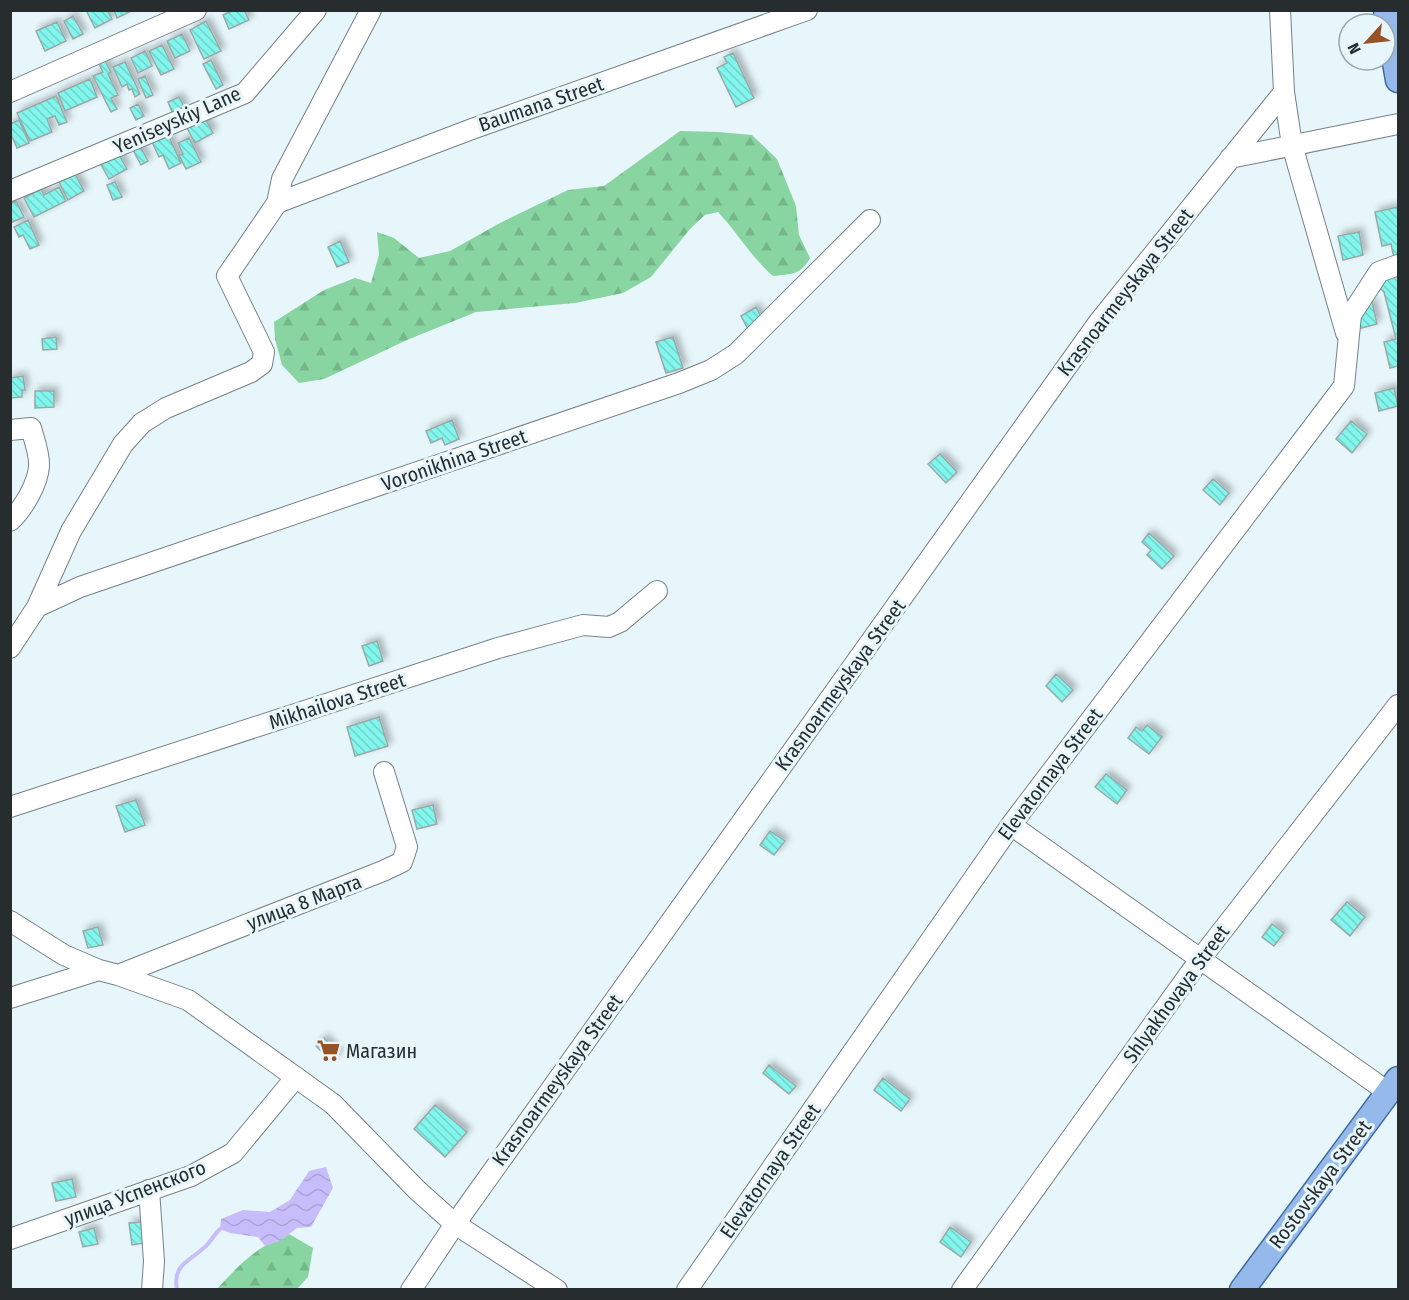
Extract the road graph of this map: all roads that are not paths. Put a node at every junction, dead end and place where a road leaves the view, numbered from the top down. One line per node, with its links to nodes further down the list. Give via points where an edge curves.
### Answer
1 (196, 10): 9 (street)
2 (316, 10): 13 (street, Yeniseyskiy Lane, via 245,93)
3 (371, 10): 14 (street, via 282,178)
4 (807, 10): 14 (street, Baumana Street)
5 (1280, 10): 8 (street)
6 (1386, 10): 7 (main road)
7 (1398, 80)
8 (1284, 92): 11 (street); 12 (street, Krasnoarmeyskaya Street)
9 (10, 93)
10 (1398, 124): 11 (street)
11 (1292, 145): 12 (street); 17 (street)
12 (1230, 158): 35 (street, Krasnoarmeyskaya Street, via 1098,323)
13 (10, 191)
14 (277, 203): 21 (street, via 226,276 264,352 262,364 142,423 123,444 71,531)
15 (870, 220): 21 (street, Voronikhina Street, via 736,354 711,370 80,587)
16 (1398, 265): 17 (street, Elevatornaya Street, via 1379,272 1351,315)
17 (1348, 339): 26 (street, Elevatornaya Street, via 1344,386)
18 (10, 430): 19 (street, via 31,428 39,465 33,487)
19 (10, 521)
20 (657, 591): 25 (street, Mikhailova Street, via 609,627 583,625 498,648)
21 (37, 607): 22 (street)
22 (10, 648)
23 (1398, 705): 28 (street, Shlyakhovaya Street)
24 (384, 772): 30 (street, улица 8 Марта, via 407,847 402,862)
25 (10, 807)
26 (1011, 825): 28 (street); 40 (street, Elevatornaya Street)
27 (10, 921): 29 (street, via 64,955)
28 (1201, 958): 33 (street); 41 (street, Shlyakhovaya Street)
29 (99, 970): 30 (street); 31 (street)
30 (118, 975): 32 (street, via 188,1000)
31 (10, 998)
32 (296, 1077): 34 (street, улица Успенского, via 232,1153 191,1176); 35 (street, via 333,1104)
33 (1393, 1085): 42 (main road, Rostovskaya Street)
34 (149, 1190): 36 (street, улица Успенского); 37 (street)
35 (455, 1224): 38 (street, Krasnoarmeyskaya Street); 39 (street)
36 (10, 1239)
37 (152, 1290)
38 (411, 1290)
39 (557, 1290)
40 (687, 1290)
41 (962, 1290)
42 (1242, 1290)

